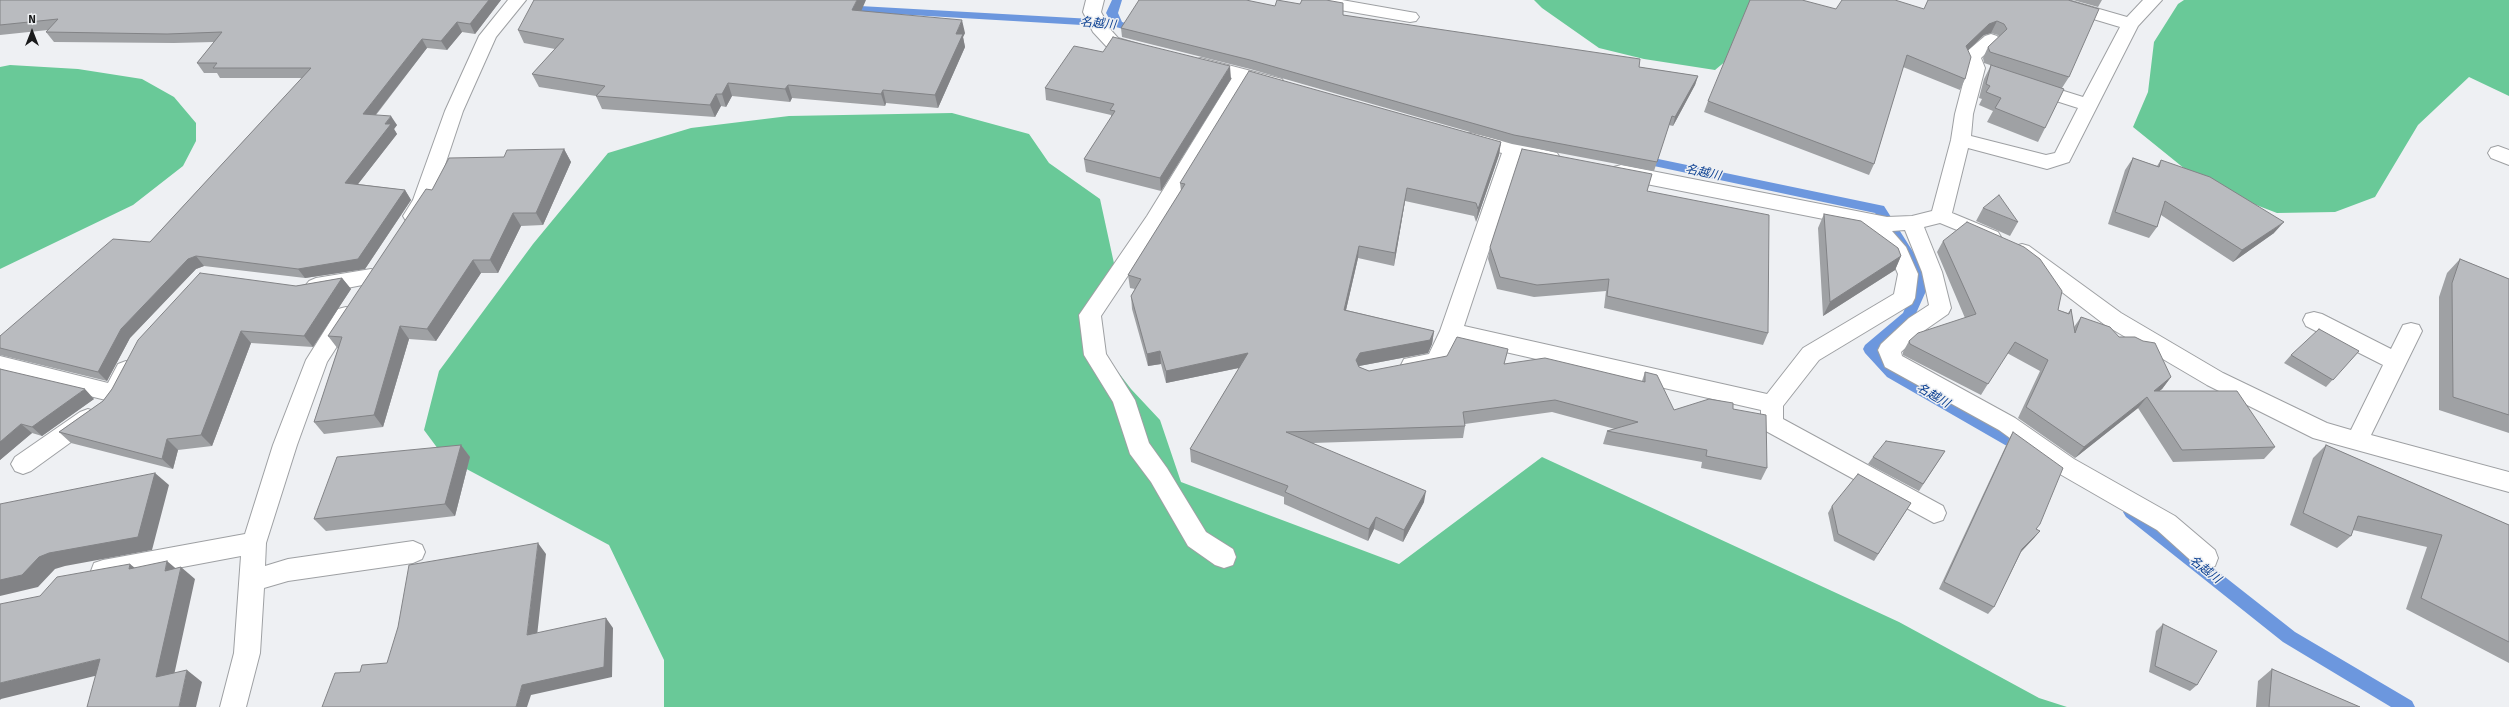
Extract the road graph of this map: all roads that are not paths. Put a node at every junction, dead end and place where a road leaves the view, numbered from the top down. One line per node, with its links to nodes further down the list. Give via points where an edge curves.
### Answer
1 (517, 0): 24 (street, via 488,36 454,111 423,201)
2 (1094, 0): 10 (street, via 1092,12 1102,32 1112,42)
3 (1310, 0): 6 (street)
4 (2050, 0): 8 (street)
5 (2153, 0): 8 (street)
6 (1381, 6): 7 (street)
7 (1410, 17)
8 (2130, 24): 15 (street, via 2118,52)
9 (1992, 40): 17 (street, via 1971,57 1983,71 1964,114)
10 (1160, 55)
11 (1183, 60): 12 (street)
12 (1244, 74): 14 (street); 27 (street, via 1193,159)
13 (2013, 81): 15 (street)
14 (1291, 88)
15 (2087, 106): 17 (street, via 2062,157 2047,162)
16 (1451, 133): 18 (street)
17 (1961, 140): 21 (street)
18 (1512, 151): 19 (street); 30 (street)
19 (1567, 161)
20 (1606, 169): 22 (street)
21 (1941, 216): 23 (street); 39 (street, via 2025,252 2113,319 2214,379 2321,431)
22 (1871, 221): 23 (street, via 1888,224); 38 (street, via 1899,252 1908,274 1904,298 1811,354)
23 (1912, 223): 46 (street, via 1932,272 1940,308 1917,324 1889,350 1893,362 2007,424 2066,466 2166,523)
24 (401, 233)
25 (384, 258): 26 (street)
26 (371, 277): 28 (street, via 305,288); 43 (street, via 317,360 285,445)
27 (1114, 278): 32 (street, via 1105,310 1104,323); 45 (street, via 1090,315 1094,355 1124,400 1138,446 1159,475 1197,538)
28 (297, 287)
29 (2314, 320): 34 (street)
30 (1451, 331): 36 (street, via 1437,361); 38 (street)
31 (2411, 331): 34 (street)
32 (1108, 340)
33 (135, 352): 37 (street)
34 (2396, 362): 39 (street)
35 (0, 365): 37 (street)
36 (1391, 369)
37 (114, 393): 40 (street, via 106,406)
38 (1772, 404): 42 (street, via 1772,424)
39 (2356, 440): 41 (street)
40 (24, 464)
41 (2509, 482)
42 (1934, 513)
43 (254, 543): 47 (street); 48 (street)
44 (413, 552): 48 (street, via 288,570)
45 (1224, 557)
46 (2206, 558)
47 (80, 576)
48 (252, 580): 49 (street, via 247,653)
49 (233, 707)

